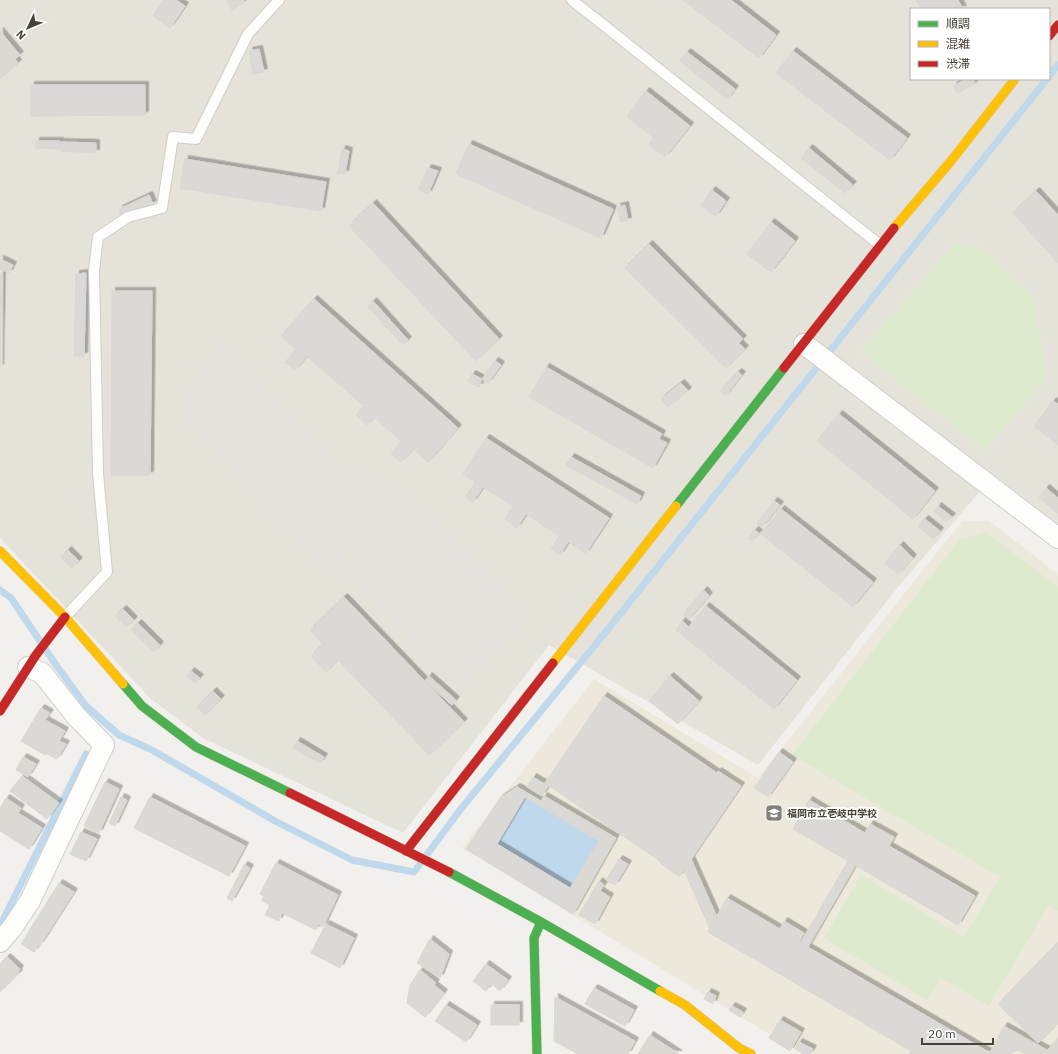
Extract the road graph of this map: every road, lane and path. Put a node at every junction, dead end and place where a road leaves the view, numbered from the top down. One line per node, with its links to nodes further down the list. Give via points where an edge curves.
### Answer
1 (279, 0): 10 (lane, via 248,34 196,139 173,137 162,208 128,217 98,237 94,270 98,465 107,572)
2 (572, 0): 6 (lane)
3 (1058, 25): 4 (street)
4 (1050, 35)
5 (1014, 80): 6 (street)
6 (880, 245): 7 (street)
7 (809, 348): 8 (street); 13 (street)
8 (1058, 538)
9 (0, 551): 10 (street)
10 (65, 617): 11 (street); 13 (street, via 142,706 196,747)
11 (32, 661): 12 (street); 15 (street, via 76,716 104,745 30,901)
12 (0, 711)
13 (406, 851): 14 (street)
14 (541, 922): 16 (street, via 534,938); 17 (street, via 685,1005 739,1048)
15 (0, 942)
16 (537, 1054)
17 (751, 1054)

